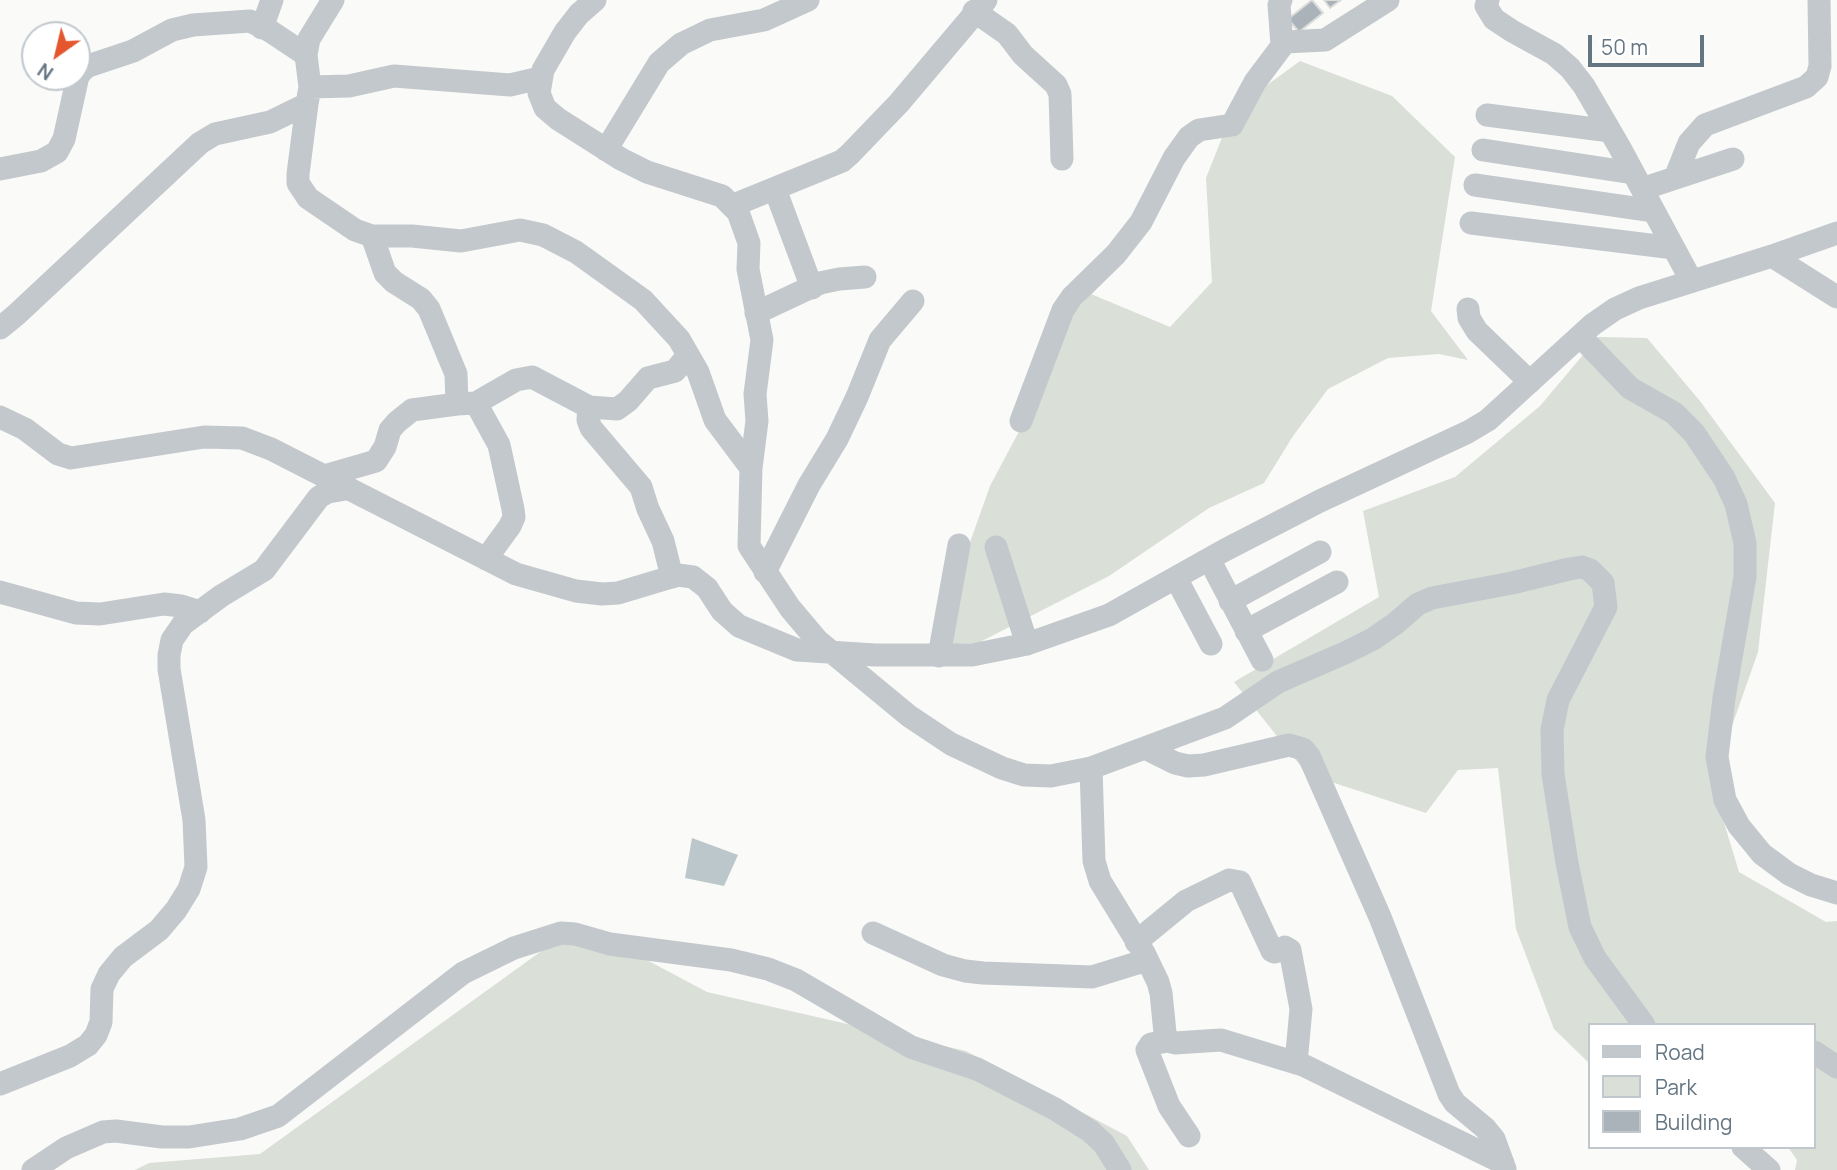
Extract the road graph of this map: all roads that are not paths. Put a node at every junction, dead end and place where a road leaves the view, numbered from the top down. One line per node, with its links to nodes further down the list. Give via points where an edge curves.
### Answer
1 (272, 0): 10 (street)
2 (332, 0): 12 (street, via 309,40)
3 (595, 0): 13 (street, via 565,32)
4 (808, 0): 17 (street, via 764,20 710,30 675,48 659,63)
5 (1281, 0): 11 (street)
6 (1388, 0): 11 (street, via 1325,40 1289,40)
7 (1488, 0): 16 (street, via 1486,6 1494,19 1570,68)
8 (1819, 0): 22 (street, via 1817,77 1806,87 1705,125 1689,143)
9 (980, 6): 19 (street, via 1056,85); 25 (street, via 850,154)
10 (262, 28): 12 (street); 21 (street, via 237,21 193,25 89,66 78,76 57,152 41,161)
11 (1282, 45): 47 (street, via 1255,82 1234,123 1199,130 1189,137 1141,222 1072,297)
12 (306, 55): 14 (street)
13 (540, 78): 14 (street, via 510,85 394,76); 17 (street, via 539,93 551,114)
14 (309, 95): 30 (street, via 298,173 301,190 355,230); 40 (street, via 270,122 226,131 200,143)
15 (1487, 115): 16 (street)
16 (1610, 131): 23 (street)
17 (606, 150): 26 (street, via 647,172 722,196)
18 (1483, 150): 23 (street)
19 (1062, 159)
20 (1733, 159): 22 (street)
21 (0, 169)
22 (1675, 178): 23 (street)
23 (1638, 181): 27 (street)
24 (1475, 185): 27 (street)
25 (775, 189): 26 (street); 35 (street)
26 (734, 205): 39 (street, via 749,243 748,269)
27 (1654, 211): 31 (street)
28 (1471, 223): 31 (street)
29 (1837, 233): 32 (street)
30 (372, 236): 42 (street, via 423,236 452,242 520,230 543,235 630,289 679,339); 44 (street, via 385,273 429,309)
31 (1674, 248): 34 (street)
32 (1772, 256): 34 (street); 36 (street)
33 (865, 277): 35 (street)
34 (1690, 280): 41 (street, via 1615,309)
35 (812, 288): 39 (street)
36 (1837, 297)
37 (913, 301): 56 (street, via 880,340 837,439)
38 (1468, 309): 43 (street, via 1477,331)
39 (756, 313): 48 (street, via 762,340)
40 (0, 328)
41 (1580, 336): 43 (street); 71 (street, via 1630,388 1674,414 1694,433 1736,504 1745,542 1745,577 1717,757 1725,800 1762,854 1789,874)
42 (688, 355): 45 (street, via 675,371 648,378 617,409); 48 (street, via 715,420)
43 (1530, 382): 55 (street, via 1468,432)
44 (466, 404): 45 (street, via 532,377); 49 (street, via 412,410 390,430 376,461); 54 (street, via 499,445 513,509 510,526)
45 (589, 407): 57 (street, via 591,428 641,487)
46 (0, 417): 49 (street, via 71,458 224,436 255,442)
47 (1021, 421)
48 (751, 468): 56 (street, via 749,546)
49 (324, 476): 50 (street)
50 (346, 489): 54 (street); 62 (street, via 319,497 264,570)
51 (960, 545): 67 (street)
52 (996, 547): 64 (street)
53 (1320, 552): 61 (street)
54 (486, 559): 57 (street, via 529,578 602,594)
55 (1209, 559): 58 (street); 61 (street)
56 (765, 572): 66 (street)
57 (673, 577): 66 (street, via 685,575 700,582 731,620 748,631 797,650)
58 (1176, 578): 64 (street, via 1109,615); 65 (street)
59 (1337, 582): 63 (street)
60 (0, 592): 62 (street, via 76,613 164,604)
61 (1230, 601): 63 (street)
62 (200, 612): 79 (street, via 183,625 169,655 194,820 196,867 189,889 159,930 108,974 102,989 101,1022 88,1045)
63 (1246, 631): 68 (street)
64 (1027, 644): 67 (street)
65 (1211, 644)
66 (829, 652): 67 (street); 70 (street, via 909,716 970,754 1037,777)
67 (939, 656)
68 (1262, 660)
69 (1147, 749): 70 (street); 74 (street, via 1225,719 1278,682 1373,639 1432,597 1569,569 1590,570 1603,583 1606,607 1558,700 1552,730 1553,774 1580,927 1600,966); 82 (street, via 1188,766 1289,745 1309,756 1380,917 1449,1094 1494,1139)
70 (1091, 768): 73 (street, via 1094,861 1100,881)
71 (1837, 893)
72 (873, 933): 73 (street, via 943,965 974,972 1092,977)
73 (1142, 951): 75 (street, via 1161,993); 77 (street, via 1186,901 1228,880 1240,882 1272,951 1290,950 1301,1009)
74 (1643, 1023)
75 (1168, 1041): 77 (street, via 1221,1040); 80 (street, via 1151,1044 1147,1050 1169,1106)
76 (1816, 1053): 78 (street)
77 (1296, 1063): 82 (street)
78 (1837, 1067)
79 (0, 1084)
80 (1189, 1136)
81 (1745, 1149): 85 (street)
82 (1499, 1168)
83 (33, 1170): 84 (street, via 103,1132 189,1137 240,1129 278,1116 463,973 514,948 561,933 620,946 731,960 796,980 911,1047 977,1069 1055,1109 1104,1144)
84 (1120, 1170)
85 (1769, 1170)

